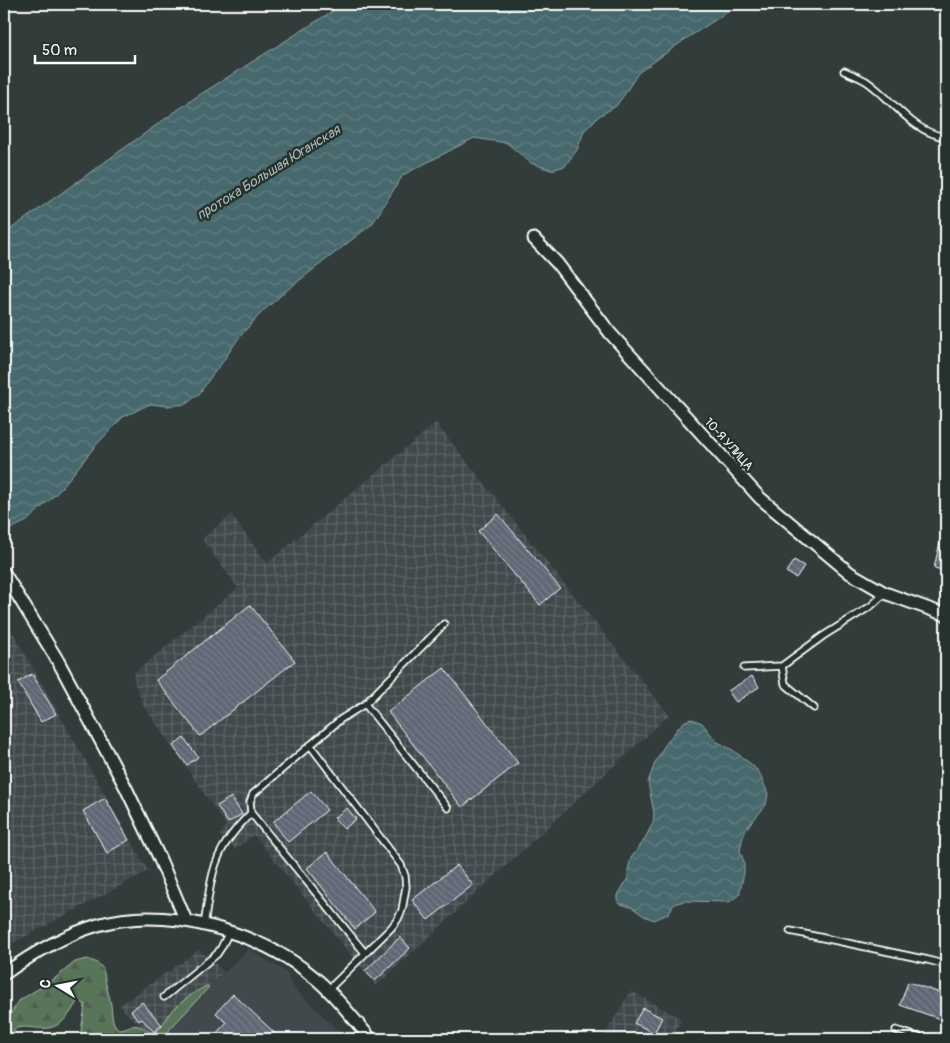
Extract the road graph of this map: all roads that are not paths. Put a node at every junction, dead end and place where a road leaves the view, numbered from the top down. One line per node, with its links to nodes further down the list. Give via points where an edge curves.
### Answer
1 (844, 71): 2 (lane, via 866,81 920,128)
2 (946, 137)
3 (534, 239): 5 (street, 10-Я УЛИЦА, via 557,263 610,333 760,498 850,573)
4 (4, 573): 15 (street, via 58,661 126,788)
5 (885, 593): 6 (street, 10-Я УЛИЦА); 8 (lane, via 871,606)
6 (946, 615)
7 (444, 624): 10 (lane)
8 (782, 666): 9 (lane); 11 (lane, via 786,684)
9 (744, 668)
10 (365, 704): 12 (lane); 13 (lane)
11 (814, 708)
12 (310, 745): 14 (lane, via 253,794); 19 (lane, via 405,876 406,887 398,919)
13 (448, 808)
14 (251, 813): 16 (lane, via 227,842 215,865); 19 (lane)
15 (186, 921): 16 (street); 21 (street, via 124,920 98,925 67,937)
16 (204, 925): 18 (street)
17 (790, 931): 20 (lane)
18 (229, 932): 22 (street, via 258,942 300,966); 23 (lane, via 216,954)
19 (365, 952): 22 (lane)
20 (946, 965)
21 (4, 974)
22 (328, 990): 25 (street)
23 (164, 997)
24 (896, 1030): 26 (lane)
25 (371, 1039)
26 (924, 1039)

